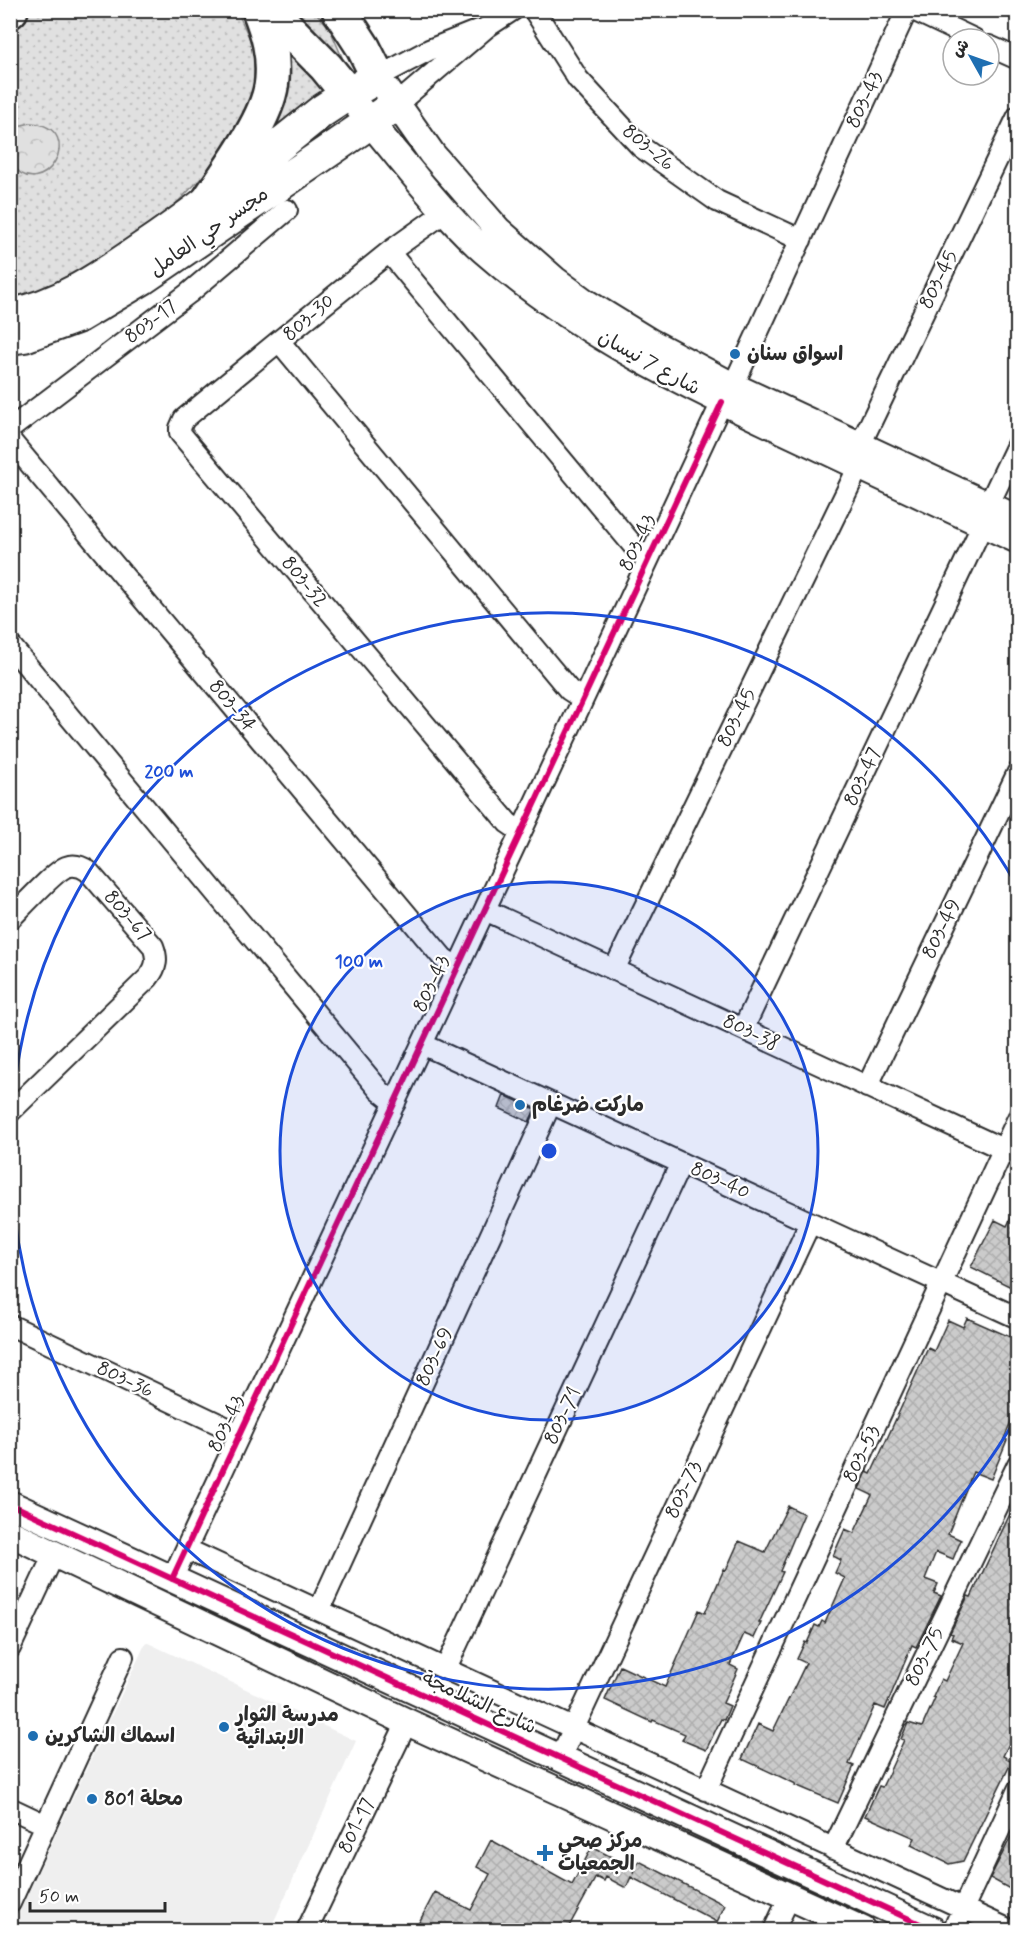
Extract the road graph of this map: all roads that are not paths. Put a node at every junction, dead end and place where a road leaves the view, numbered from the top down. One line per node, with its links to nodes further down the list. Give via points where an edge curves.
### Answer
1 (259, 10): 17 (highway, via 271,50 272,80 266,105)
2 (270, 10): 13 (highway)
3 (339, 10): 12 (highway)
4 (513, 10): 8 (street)
5 (534, 10): 20 (street, 803-26, via 578,80 642,147 717,201)
6 (907, 10): 20 (street, 803-43)
7 (913, 10): 9 (street)
8 (487, 27): 12 (street, via 429,50); 14 (street)
9 (949, 27)
10 (1001, 52): 11 (street)
11 (1017, 59)
12 (378, 77): 13 (main road, مجسر حي العامل); 14 (street, شارع 7 نيسان)
13 (348, 94): 16 (street, شارع 7 نيسان); 17 (main road, مجسر حي العامل)
14 (397, 104): 16 (main road, مجسر حي العامل); 24 (street, شارع 7 نيسان, via 432,154 498,230 585,302)
15 (1017, 116): 28 (street, 803-45)
16 (369, 123): 19 (street, شارع 7 نيسان); 22 (main road, مجسر حي العامل, via 143,278 79,316)
17 (207, 202): 22 (main road, مجسر حي العامل, via 93,282 45,304)
18 (287, 210): 25 (street, 803-17, via 189,292)
19 (445, 212): 21 (street, 803-30); 24 (street, شارع 7 نيسان, via 512,275 574,320 640,360)
20 (801, 240): 24 (street, 803-43)
21 (388, 252): 23 (street, 803-30); 32 (street)
22 (16, 326)
23 (279, 341): 34 (street, 803-30, via 569,690); 36 (street, 803-32, via 184,419 180,433 508,823)
24 (727, 394): 28 (street, شارع 7 نيسان); 32 (street, 803-43)
25 (10, 429)
26 (10, 440): 39 (street, 803-34, via 443,958)
27 (1017, 442): 29 (street, 803-47)
28 (860, 456): 29 (street, شارع 7 نيسان); 40 (street, 803-45)
29 (985, 515): 30 (street, شارع 7 نيسان); 31 (street, شارع 7 نيسان); 41 (street, 803-47)
30 (1017, 519)
31 (1017, 540)
32 (648, 560): 34 (street, 803-43)
33 (10, 645): 44 (street, via 380,1091)
34 (583, 699): 36 (street, 803-43)
35 (1017, 772): 43 (street, 803-49)
36 (521, 832): 37 (street, 803-43)
37 (485, 910): 39 (street, 803-43); 40 (street, 803-38)
38 (10, 919): 46 (street, 803-67, via 61,869 82,867 153,946 157,963 148,978)
39 (458, 968): 42 (street, 803-43)
40 (614, 970): 41 (street, 803-38)
41 (744, 1029): 43 (street, 803-38)
42 (422, 1044): 44 (street, 803-43); 45 (street, 803-40)
43 (867, 1087): 48 (street, 803-38)
44 (395, 1103): 54 (street, 803-43)
45 (551, 1103): 49 (street, 803-40); 61 (street, 803-69)
46 (10, 1112)
47 (1017, 1118): 48 (street, 803-53)
48 (1010, 1152): 51 (street, 803-53)
49 (681, 1163): 50 (street, 803-40); 64 (street, 803-71)
50 (810, 1223): 51 (street, 803-40); 66 (street, 803-73)
51 (941, 1283): 52 (street, 803-40); 68 (street, 803-53)
52 (1017, 1318)
53 (10, 1325): 54 (street, 803-36)
54 (240, 1434): 58 (street, 803-43)
55 (1017, 1464): 72 (street, 803-75)
56 (10, 1504): 60 (street, شارع الشلامجة)
57 (10, 1533): 59 (street)
58 (186, 1549): 60 (street, 803-43); 61 (street)
59 (54, 1554): 62 (street); 65 (street)
60 (172, 1580): 67 (street, شارع الشلامجة)
61 (319, 1610): 64 (street)
62 (10, 1648)
63 (123, 1657): 71 (street)
64 (446, 1668): 66 (street)
65 (407, 1722): 73 (street); 76 (street, 801-17)
66 (573, 1728): 67 (street, 803-73); 68 (street)
67 (560, 1758): 79 (street, شارع الشلامجة)
68 (706, 1790): 72 (street)
69 (1017, 1790): 75 (street)
70 (10, 1808): 71 (street)
71 (46, 1825): 74 (street)
72 (833, 1849): 75 (street)
73 (790, 1896): 77 (street); 78 (street)
74 (10, 1903)
75 (963, 1909): 80 (street); 81 (street)
76 (307, 1930)
77 (774, 1930)
78 (864, 1930)
79 (933, 1930)
80 (953, 1930)
81 (1010, 1930)

